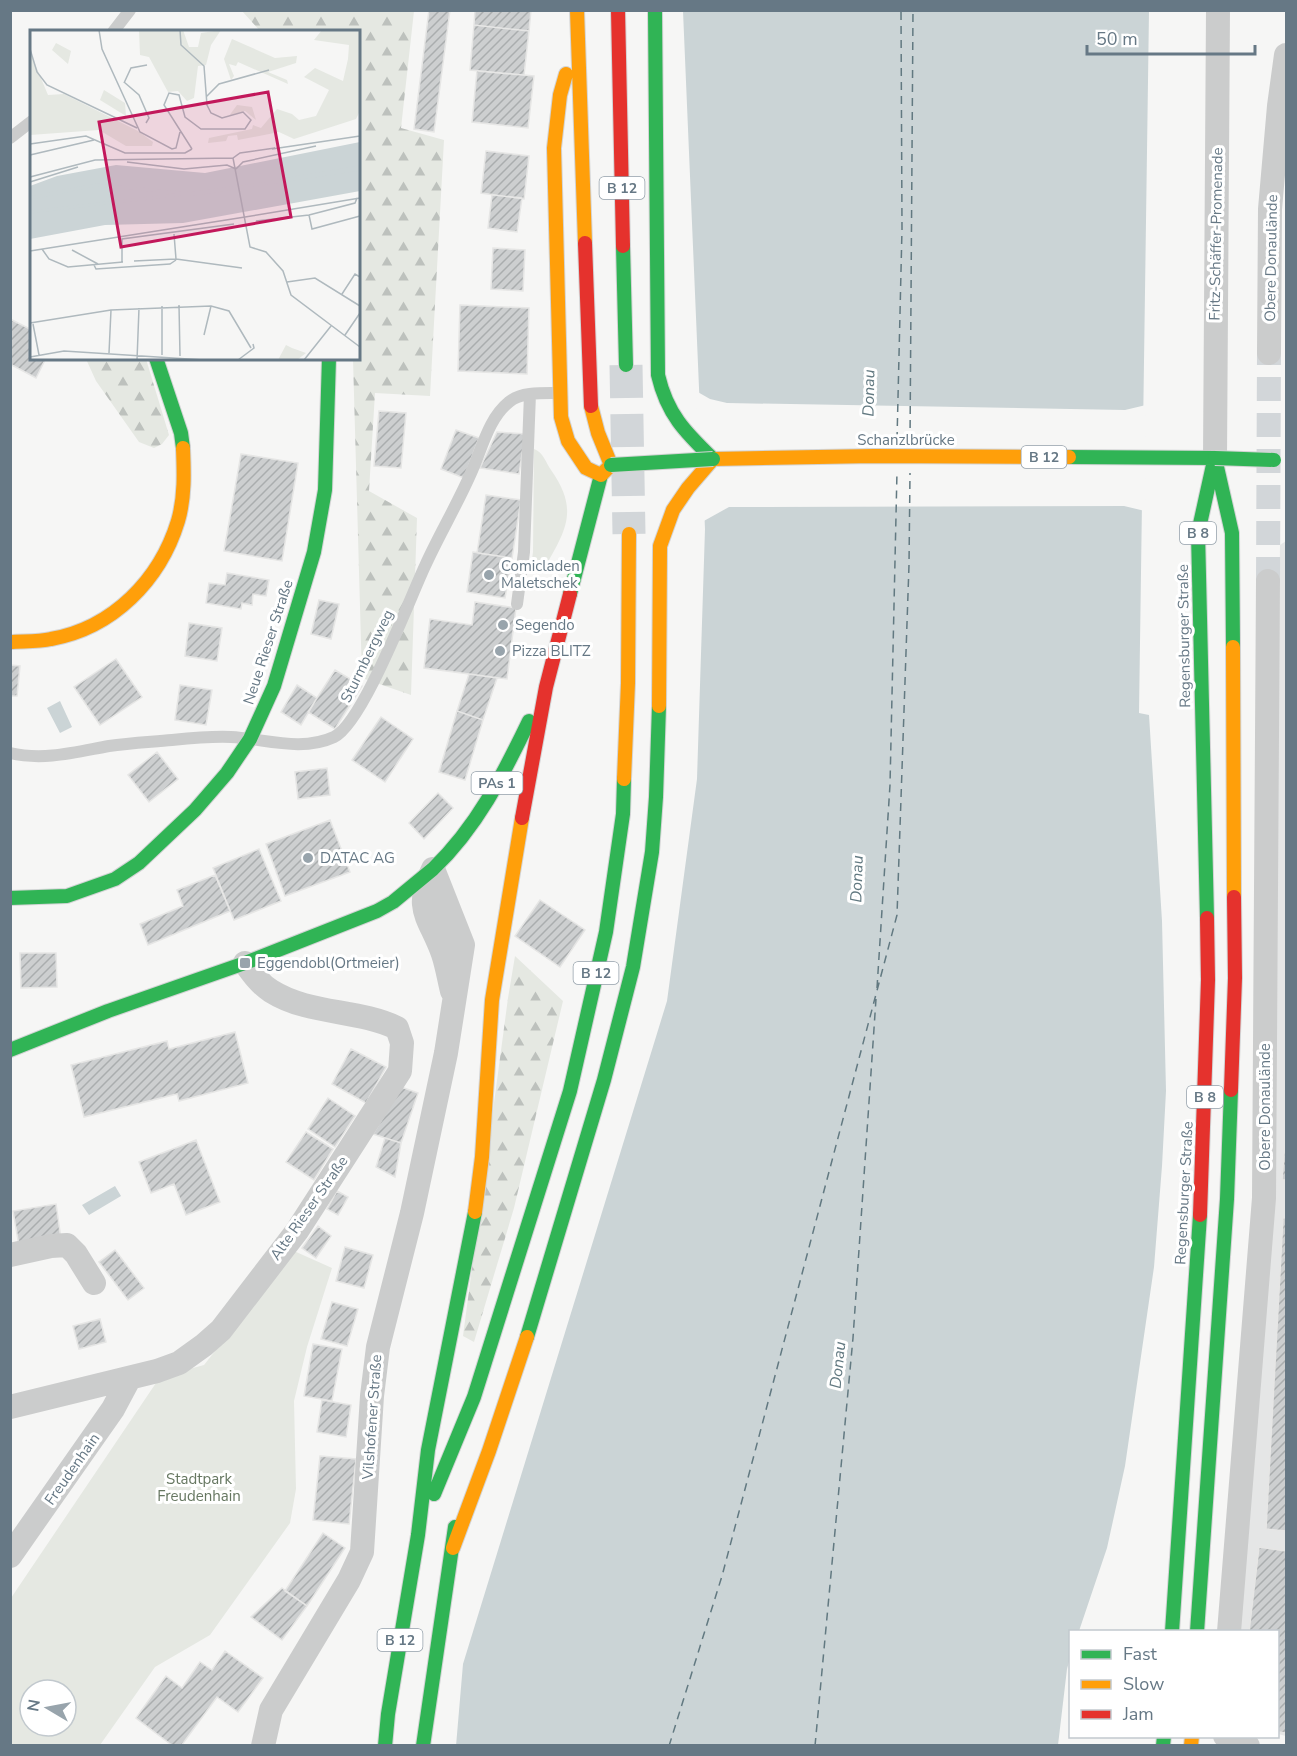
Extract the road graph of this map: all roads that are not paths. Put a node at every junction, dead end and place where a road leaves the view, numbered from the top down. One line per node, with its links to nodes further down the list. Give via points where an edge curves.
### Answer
1 (130, 10): 6 (lane)
2 (577, 10): 7 (main road)
3 (618, 10): 15 (main road, B 12)
4 (1218, 10): 18 (street, Fritz-Schäffer-Promenade)
5 (655, 15): 19 (main road, via 658,375 670,413)
6 (115, 30)
7 (578, 34): 16 (main road, via 561,95 555,137); 21 (main road, B 12, via 590,400 603,446)
8 (1287, 56): 9 (street, Obere Donaulände)
9 (1283, 106): 12 (street, Obere Donaulände, via 1270,209)
10 (30, 123): 11 (lane)
11 (10, 138)
12 (1269, 353)
13 (157, 360): 25 (main road, via 183,439 182,508 171,542 155,572 116,614 63,637)
14 (329, 360): 27 (main road, Neue Rieser Straße, via 325,490 314,552 274,686)
15 (626, 364)
16 (559, 393): 17 (lane, Sturmbergweg); 21 (main road, via 568,441 586,468)
17 (530, 394): 24 (lane, via 524,552); 27 (lane, Sturmbergweg, via 510,400 494,418 368,693 348,726 336,736 315,743)
18 (1215, 458): 19 (main road, Schanzlbrücke / B 12); 20 (main road, Schanzlbrücke, bridge); 47 (main road, Regensburger Straße / B 8, via 1198,533 1208,980 1201,1198); 48 (main road, B 8, via 1232,533 1235,978 1227,1198)
19 (713, 459): 21 (main road, Schanzlbrücke / B 12, bridge); 45 (main road, B 12, via 676,505 662,536 657,787 652,853 629,982 550,1268 488,1460)
20 (1287, 460)
21 (605, 470): 26 (main road, B 12)
22 (629, 534): 40 (main road, B 12, via 623,814 606,932 570,1091)
23 (1268, 581): 36 (street, Obere Donaulände)
24 (516, 604)
25 (10, 642)
26 (546, 687): 29 (main road, PAs 1, via 485,804 464,836); 44 (main road, B 12, via 492,1000 476,1207 428,1450)
27 (250, 739): 28 (lane, Sturmbergweg, via 189,738 48,756); 30 (main road, Neue Rieser Straße, via 195,810 139,863 116,879 67,896)
28 (10, 753)
29 (434, 869): 31 (main road, PAs 1); 32 (street, Vilshofener Straße, via 423,897); 34 (street, Vilshofener Straße, via 463,945)
30 (10, 898)
31 (377, 911): 32 (street, via 406,912); 33 (main road, PAs 1)
32 (429, 925): 34 (street, Vilshofener Straße, via 442,953)
33 (245, 963): 35 (main road, PAs 1); 39 (street, Alte Rieser Straße, via 271,991 323,1010 382,1021 397,1028 402,1043 400,1071 297,1231 221,1330 179,1363)
34 (455, 1003): 51 (street, Vilshofener Straße, via 412,1213 378,1347 362,1552 272,1710)
35 (10, 1050)
36 (1275, 1199): 49 (street, Obere Donaulände)
37 (10, 1255): 38 (street, via 67,1245)
38 (94, 1283)
39 (129, 1379): 41 (street, Alte Rieser Straße); 46 (street, Freudenhain, via 113,1409)
40 (474, 1397): 42 (main road, B 12); 44 (main road, B 12)
41 (10, 1407)
42 (465, 1452)
43 (459, 1496): 45 (main road, B 12)
44 (418, 1535): 52 (main road, B 12)
45 (453, 1548): 53 (main road, B 12)
46 (10, 1556)
47 (1172, 1630)
48 (1197, 1630)
49 (1229, 1630)
50 (1227, 1738): 54 (street)
51 (264, 1745)
52 (385, 1746)
53 (423, 1746)
54 (1248, 1746)

